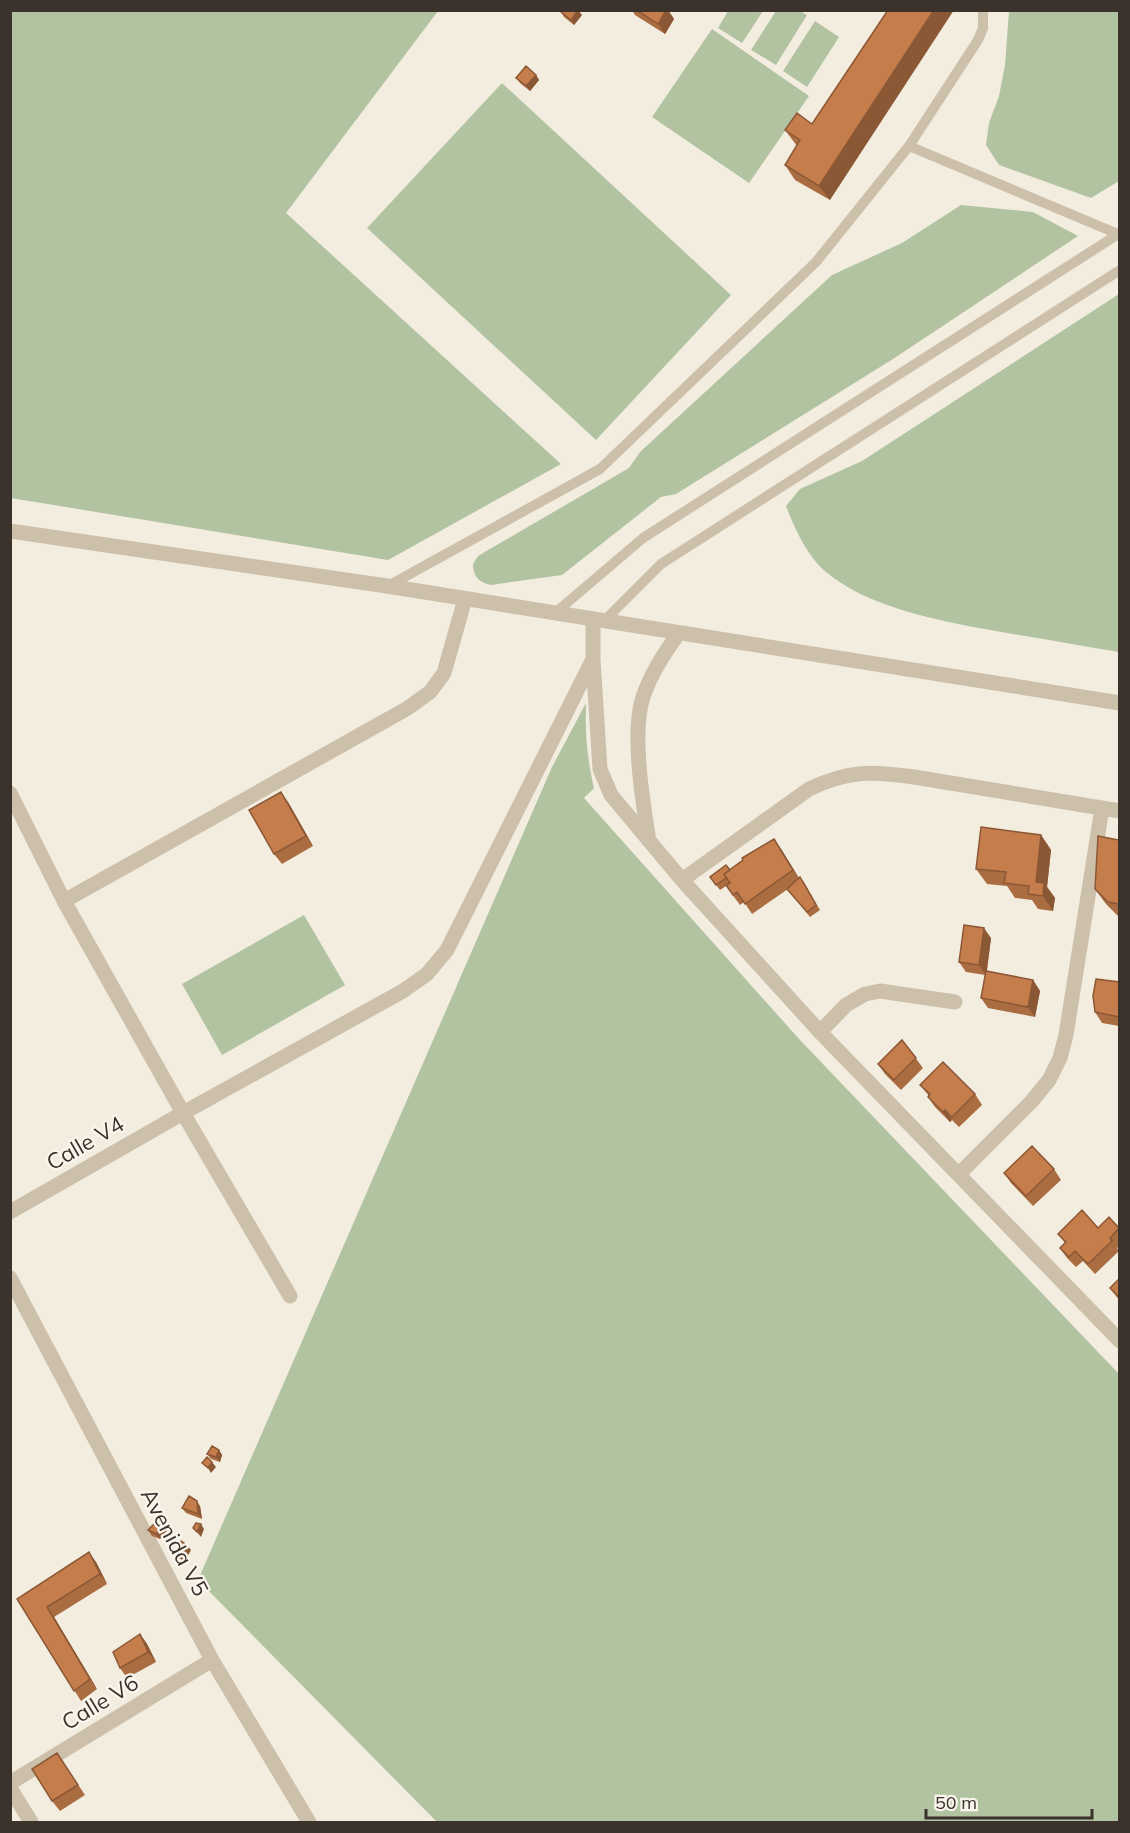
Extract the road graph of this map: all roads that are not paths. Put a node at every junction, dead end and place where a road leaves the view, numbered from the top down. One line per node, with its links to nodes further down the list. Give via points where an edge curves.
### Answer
1 (983, 10): 2 (lane, via 978,40)
2 (909, 146): 3 (lane); 6 (lane, via 816,262 600,469)
3 (1119, 233): 8 (lane, via 643,538)
4 (1119, 270): 9 (lane, via 661,564)
5 (10, 531): 6 (street)
6 (387, 586): 7 (street)
7 (465, 599): 8 (street); 18 (street, via 444,673 430,692)
8 (555, 613): 9 (street)
9 (599, 620): 10 (street); 11 (street)
10 (679, 633): 12 (street); 16 (street, via 658,661 642,699 639,751)
11 (593, 659): 16 (street, via 600,769 611,795); 21 (street, Calle V4, via 447,950 427,974)
12 (1119, 703)
13 (10, 793): 18 (street)
14 (1102, 808): 15 (street); 17 (street, via 883,772 850,773 809,789); 22 (street, via 1060,1059 1032,1101)
15 (1119, 811)
16 (649, 841): 17 (street)
17 (682, 880): 20 (street)
18 (64, 901): 21 (street)
19 (955, 1002): 20 (street, via 880,991 865,994 846,1005)
20 (820, 1032): 22 (street)
21 (183, 1113): 23 (street, Calle V4); 25 (street)
22 (959, 1174): 26 (street)
23 (10, 1212)
24 (10, 1278): 27 (street, Avenida V5)
25 (290, 1296)
26 (1119, 1341)
27 (212, 1660): 28 (street, Calle V6); 31 (street, Avenida V5)
28 (10, 1783)
29 (10, 1788): 30 (street)
30 (31, 1822)
31 (309, 1822)

